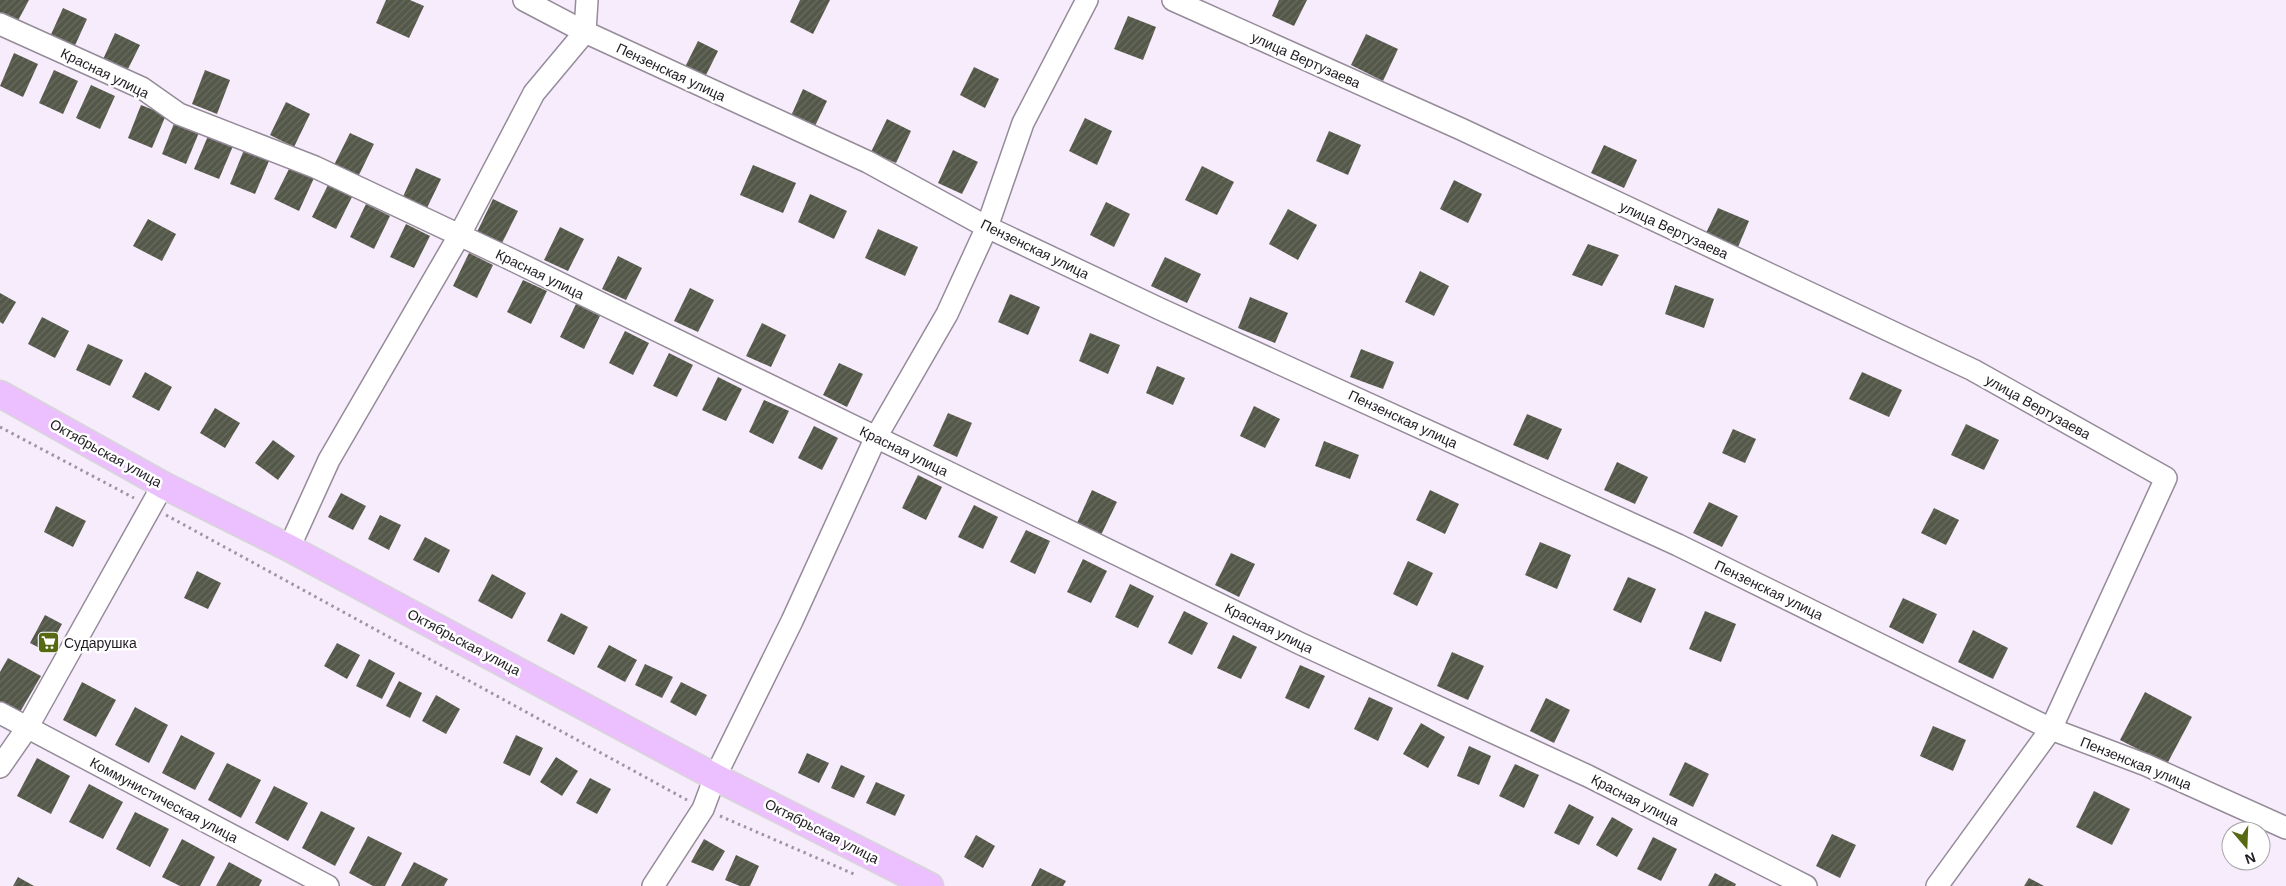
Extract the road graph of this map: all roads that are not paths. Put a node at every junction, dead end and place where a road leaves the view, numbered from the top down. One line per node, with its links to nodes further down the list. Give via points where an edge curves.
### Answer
1 (524, 0): 6 (street, Пензенская улица)
2 (587, 0): 6 (street)
3 (1087, 0): 7 (street, via 1023,123)
4 (1174, 0): 15 (street, улица Вертузаева, via 1461,129 1973,370 2166,478)
5 (0, 24): 8 (street, Красная улица, via 142,88 179,114 316,167)
6 (585, 32): 7 (street, Пензенская улица, via 868,162); 8 (street, via 534,93)
7 (988, 226): 10 (street, via 947,314); 15 (street, Пензенская улица, via 1160,309 1678,545)
8 (459, 236): 10 (street, Красная улица); 12 (street, via 329,460)
9 (0, 394): 11 (main road, Октябрьская улица)
10 (876, 438): 17 (street, via 792,621); 22 (street, Красная улица, via 1299,643 1588,776)
11 (157, 496): 12 (main road, Октябрьская улица); 14 (street)
12 (289, 548): 17 (main road, Октябрьская улица)
13 (0, 714): 14 (street, Коммунистическая улица)
14 (27, 728): 16 (street); 19 (street, Коммунистическая улица)
15 (2051, 728): 18 (street, Пензенская улица, via 2146,765); 23 (street)
16 (0, 767)
17 (715, 776): 20 (street, via 703,809); 21 (main road, Октябрьская улица)
18 (2286, 828)
19 (328, 886)
20 (653, 886)
21 (930, 886)
22 (1806, 886)
23 (1937, 886)

